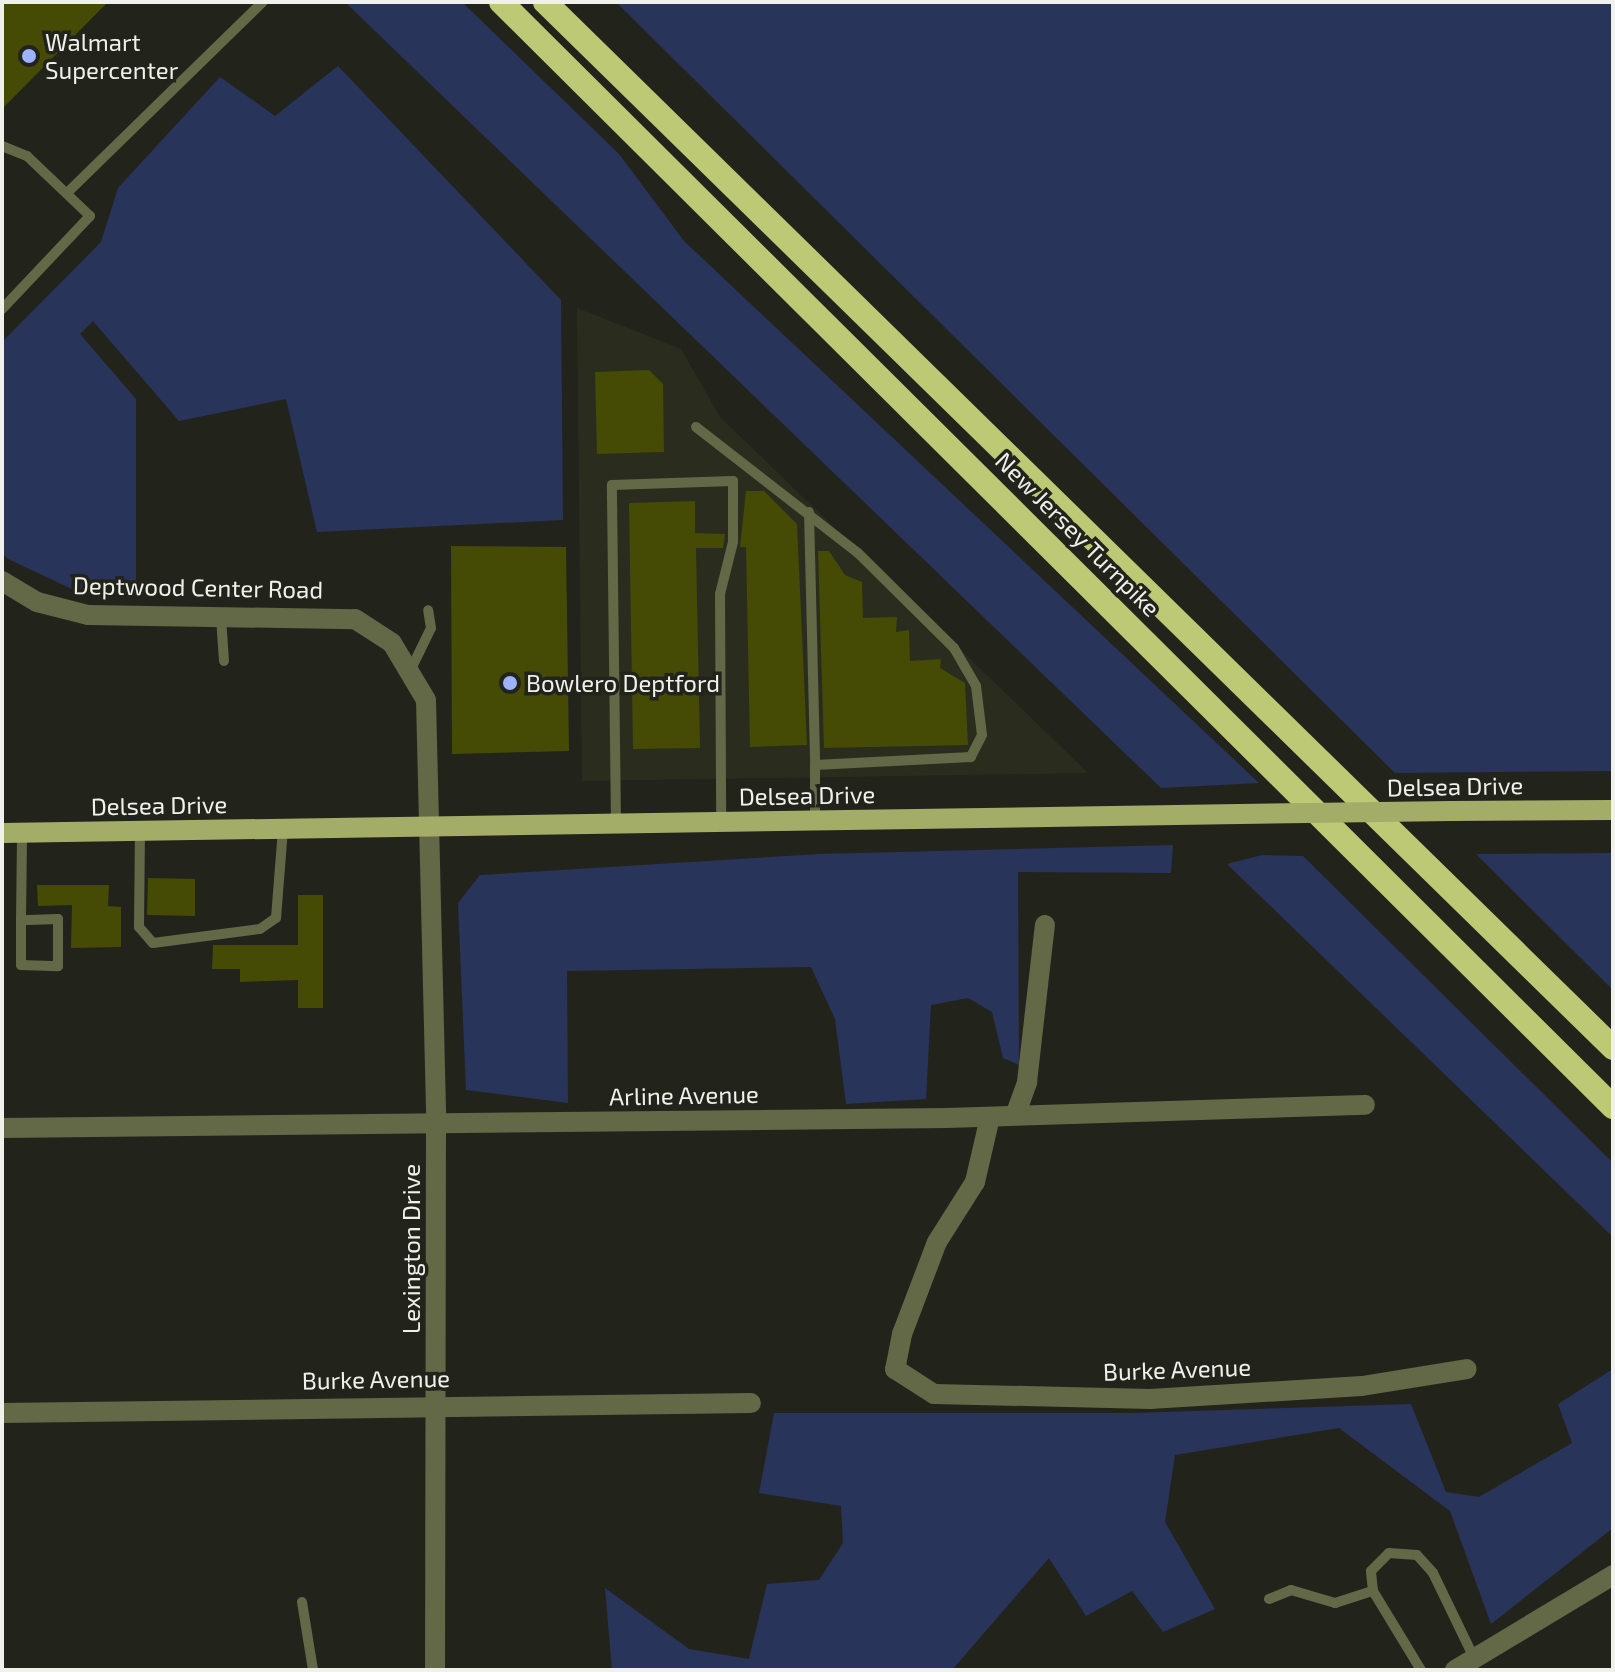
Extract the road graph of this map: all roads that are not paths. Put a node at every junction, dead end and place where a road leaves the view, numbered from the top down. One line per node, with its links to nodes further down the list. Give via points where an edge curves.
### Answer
1 (263, 2): 5 (lane)
2 (501, 2): 27 (highway, New Jersey Turnpike)
3 (545, 2): 25 (highway, New Jersey Turnpike)
4 (2, 146): 5 (lane, via 27,156)
5 (68, 192): 6 (lane, via 90,216)
6 (2, 309)
7 (696, 427): 8 (lane)
8 (809, 512): 14 (lane); 14 (lane, via 954,648 976,686 982,735 971,757)
9 (2, 581): 11 (street, Deptwood Center Road, via 37,602 88,615)
10 (428, 610): 13 (lane, via 431,628)
11 (221, 615): 12 (lane); 13 (street, Deptwood Center Road, via 355,619 392,643)
12 (224, 661)
13 (412, 667): 19 (street, Deptwood Center Road, via 426,700)
14 (815, 765): 16 (lane)
15 (1613, 810): 16 (main road, Delsea Drive, bridge)
16 (815, 821): 17 (main road, Delsea Drive)
17 (721, 822): 18 (main road, Delsea Drive); 18 (lane, via 720,594 733,542 733,481 612,485)
18 (616, 824): 19 (main road, Delsea Drive)
19 (429, 827): 20 (main road, Delsea Drive); 30 (street, Lexington Drive)
20 (283, 829): 21 (main road, Delsea Drive); 21 (lane, via 276,918 260,929 153,943 139,927)
21 (140, 831): 22 (main road, Delsea Drive)
22 (12, 833): 23 (lane)
23 (21, 920): 23 (lane, via 58,919 58,966 21,965)
24 (1045, 925): 28 (street)
25 (1613, 1048)
26 (1365, 1105): 28 (street, Arline Avenue)
27 (1613, 1107)
28 (1016, 1113): 29 (street, Arline Avenue)
29 (990, 1117): 30 (street, Arline Avenue); 32 (street, Burke Avenue, via 975,1182 917,1288 895,1369 934,1394 1150,1399 1362,1386)
30 (436, 1123): 31 (street, Arline Avenue); 33 (street, Lexington Drive)
31 (2, 1128)
32 (1467, 1369)
33 (438, 1403): 34 (street, Burke Avenue); 35 (street, Burke Avenue); 42 (street, Lexington Drive)
34 (751, 1403)
35 (2, 1413)
36 (1613, 1575): 40 (street)
37 (1373, 1591): 38 (lane, via 1335,1603 1291,1590); 40 (lane, via 1377,1561 1389,1553 1417,1555); 43 (lane)
38 (1269, 1599)
39 (302, 1602): 41 (lane)
40 (1474, 1658): 44 (street)
41 (313, 1670)
42 (435, 1670)
43 (1421, 1670)
44 (1455, 1670)

